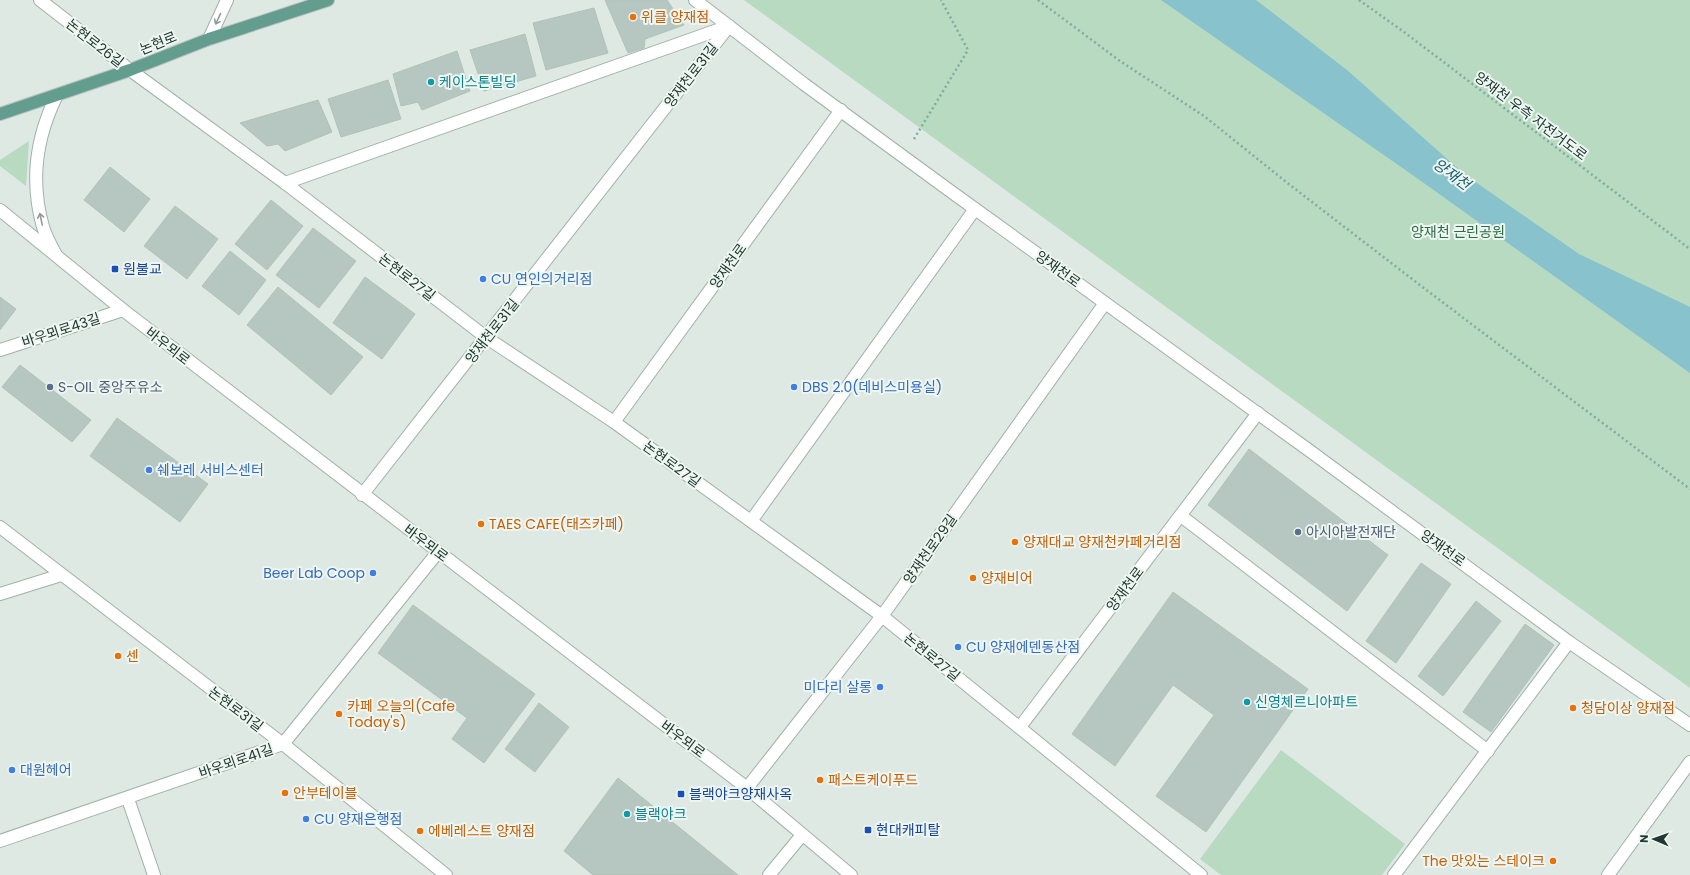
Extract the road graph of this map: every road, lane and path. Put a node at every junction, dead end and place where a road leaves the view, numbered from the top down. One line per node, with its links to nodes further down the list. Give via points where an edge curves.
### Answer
1 (40, 0): 10 (street, 논현로26길)
2 (227, 0): 9 (street, one-way to 9)
3 (328, 0): 9 (main road, 논현로)
4 (695, 0): 8 (street, 양재천로)
5 (941, 0): 14 (path, via 968,50)
6 (1038, 0): 26 (path, via 1120,61 1204,116 1400,270)
7 (1359, 0): 18 (path, 양재천 우측 자전거도로)
8 (729, 26): 12 (street, 양재천로); 15 (street, 양재천로31길); 22 (street, 양재천로31길)
9 (209, 39): 10 (main road, 논현로)
10 (130, 70): 11 (main road, 논현로); 15 (street, 논현로27길)
11 (57, 95): 13 (main road, 논현로); 19 (street, one-way to 11, via 43,228 37,199 37,151 47,115)
12 (841, 110): 14 (street, 양재천로); 25 (street, 양재천로)
13 (0, 114)
14 (903, 156): 16 (street, 양재천로)
15 (285, 183): 22 (street, 논현로27길)
16 (975, 209): 20 (street, 양재천로); 29 (street)
17 (0, 210): 19 (street, 바우뫼로)
18 (1690, 249)
19 (56, 255): 21 (street, 바우뫼로)
20 (1105, 303): 24 (street, 양재천로); 34 (street, 양재천로29길)
21 (123, 310): 23 (street, 바우뫼로43길); 27 (street, 바우뫼로)
22 (487, 338): 25 (street, 논현로27길); 27 (street, 양재천로31길)
23 (0, 350)
24 (1258, 413): 28 (street, 양재천로); 35 (street, 양재천로)
25 (614, 422): 29 (street, 논현로27길)
26 (1690, 489)
27 (362, 495): 31 (street, 바우뫼로)
28 (1180, 516): 37 (street, 양재천로); 39 (street)
29 (751, 521): 34 (street, 논현로27길)
30 (0, 527): 32 (street, 논현로31길)
31 (438, 552): 38 (street, 바우뫼로41길); 41 (street, 바우뫼로)
32 (61, 575): 33 (street); 38 (street, 논현로31길)
33 (0, 594)
34 (882, 616): 37 (street, 논현로27길); 41 (street, 양재천로29길)
35 (1569, 642): 36 (street, 양재천로); 39 (street)
36 (1690, 725)
37 (1020, 727): 49 (street, 논현로27길)
38 (283, 744): 42 (street, 바우뫼로41길); 46 (street, 논현로31길)
39 (1488, 751): 50 (street)
40 (1690, 762): 51 (street)
41 (747, 788): 43 (street, 바우뫼로)
42 (128, 798): 44 (street, 바우뫼로41길); 45 (street)
43 (802, 835): 47 (street); 48 (street, 바우뫼로)
44 (0, 841)
45 (154, 875)
46 (446, 875)
47 (769, 875)
48 (851, 875)
49 (1200, 875)
50 (1394, 875)
51 (1608, 875)

